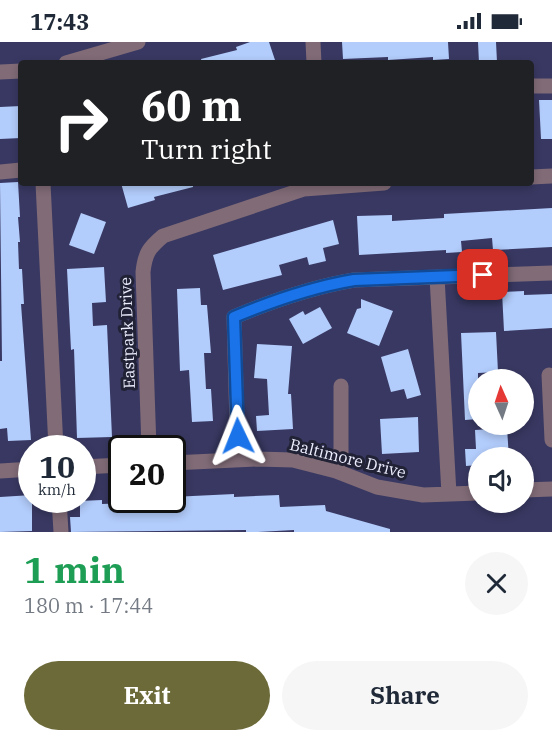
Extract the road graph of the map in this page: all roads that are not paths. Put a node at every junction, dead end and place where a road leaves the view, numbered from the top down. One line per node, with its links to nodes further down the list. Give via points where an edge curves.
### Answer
1 (138, 42): 3 (street)
2 (313, 42): 4 (street)
3 (76, 60)
4 (314, 60)
5 (18, 71): 6 (street)
6 (0, 72)
7 (534, 86): 8 (street)
8 (552, 86)
9 (18, 170): 10 (street)
10 (0, 172)
11 (552, 176): 12 (street)
12 (534, 177)
13 (44, 186): 19 (street)
14 (316, 186): 20 (street, Eastpark Drive, via 163,236 152,246 145,257 143,272)
15 (552, 273): 16 (street)
16 (437, 277): 22 (street, via 333,284 234,317); 30 (street)
17 (549, 375): 21 (street)
18 (341, 386): 26 (street, via 341,459)
19 (55, 435)
20 (149, 435)
21 (552, 440)
22 (238, 460): 23 (street, Baltimore Drive); 26 (street, Baltimore Drive, via 293,460)
23 (186, 462)
24 (18, 470): 25 (street)
25 (0, 471)
26 (336, 471): 30 (street, Baltimore Drive, via 377,487 423,495)
27 (552, 489): 28 (street)
28 (534, 490)
29 (468, 493): 30 (street, Baltimore Drive)
30 (449, 494)
31 (59, 513): 32 (street)
32 (60, 532)

